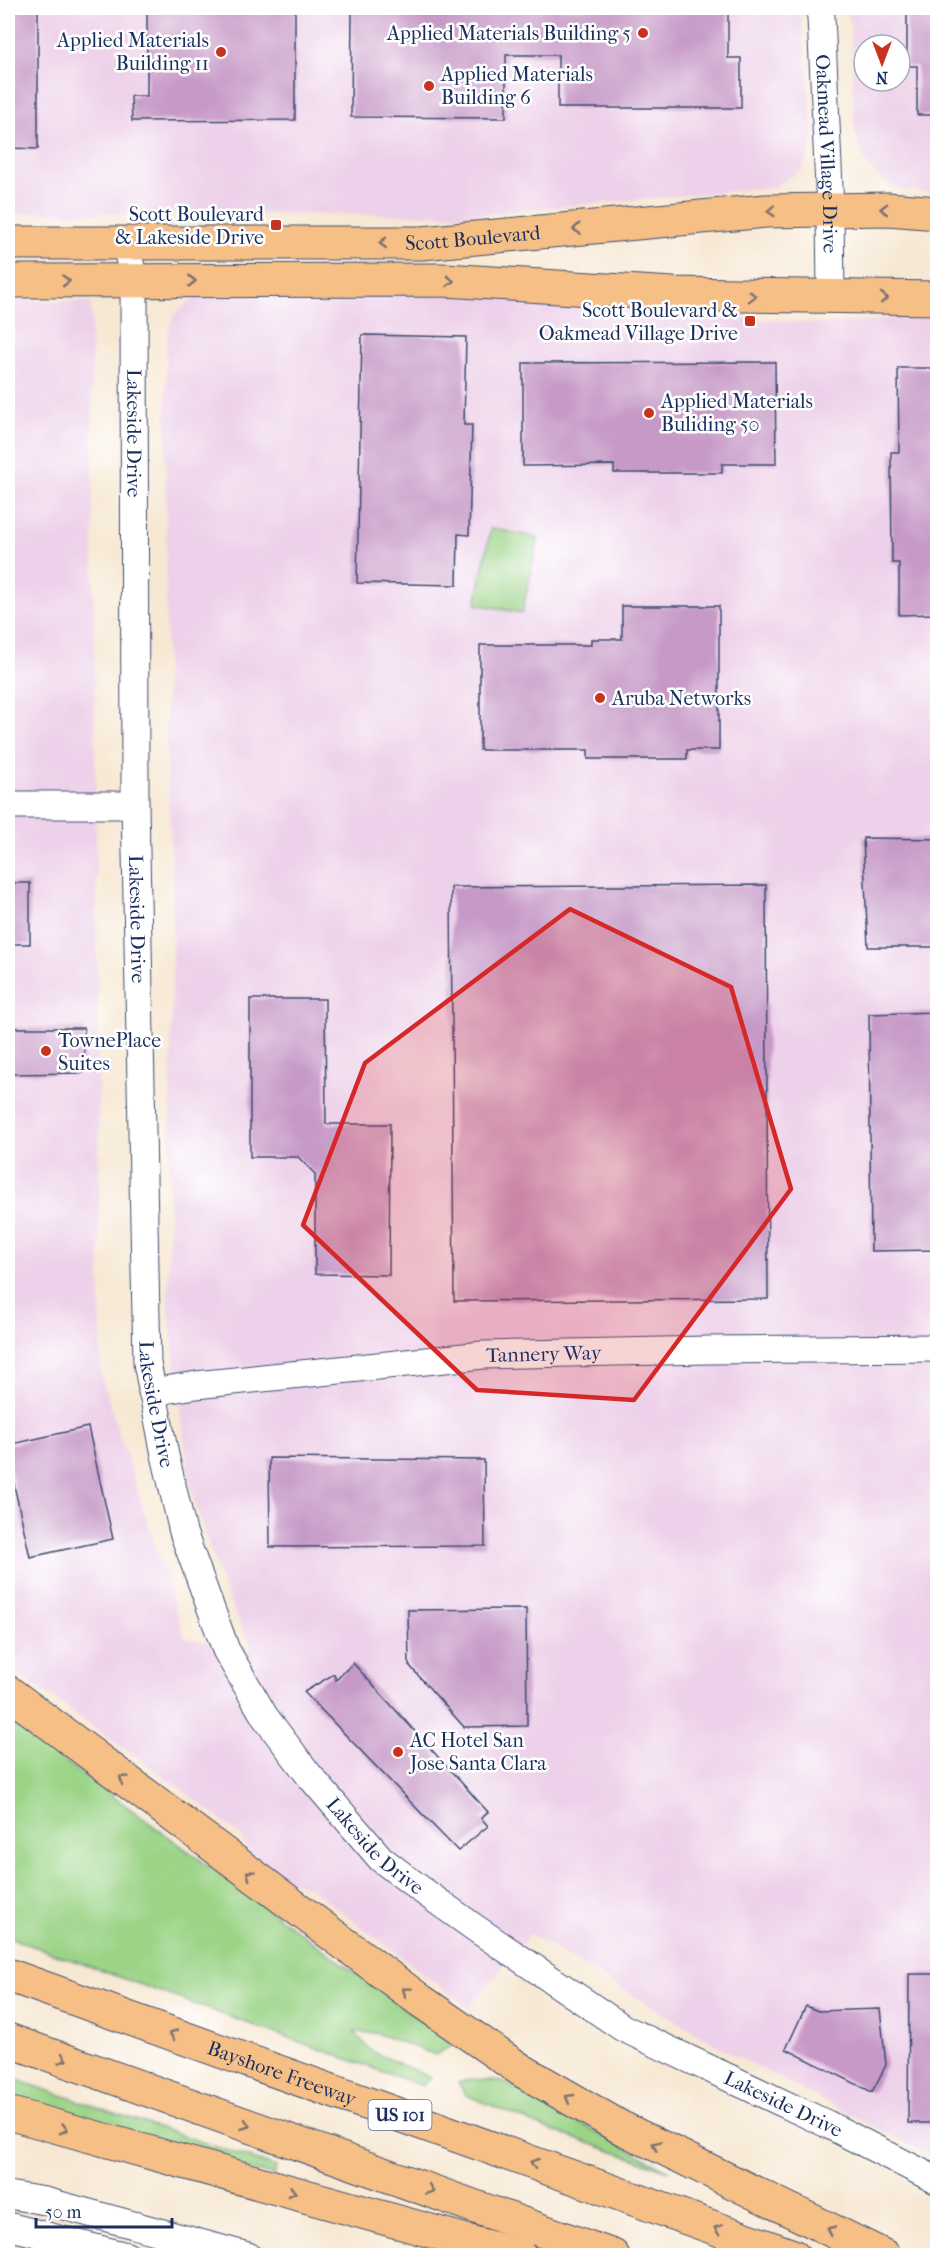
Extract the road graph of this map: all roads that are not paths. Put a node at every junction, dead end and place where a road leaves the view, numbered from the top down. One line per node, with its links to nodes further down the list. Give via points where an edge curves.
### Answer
1 (819, 8): 2 (street, Oakmead Village Drive)
2 (830, 209): 3 (main road, Scott Boulevard, one-way to 2); 5 (main road, Scott Boulevard, one-way to 5, via 766,211 422,243); 8 (street, Oakmead Village Drive)
3 (938, 213)
4 (8, 243): 5 (main road, Scott Boulevard)
5 (126, 244): 7 (street, Lakeside Drive)
6 (8, 280): 7 (main road, Scott Boulevard, one-way to 7)
7 (134, 281): 8 (main road, Scott Boulevard, one-way to 8, via 445,280 673,294); 11 (street, Lakeside Drive)
8 (831, 298): 9 (main road, Scott Boulevard, one-way to 9)
9 (938, 298)
10 (8, 805): 11 (street)
11 (135, 805): 13 (street, Lakeside Drive, via 147,1364)
12 (938, 1348): 13 (street, Tannery Way, via 483,1355)
13 (152, 1392): 18 (street, Lakeside Drive, via 183,1532 226,1650 265,1717 381,1859 623,2028)
14 (8, 1692): 26 (main road, one-way to 14, via 620,2127 521,2070 421,2001)
15 (8, 1975): 25 (main road, Bayshore Freeway / US 101, one-way to 15)
16 (8, 2040): 24 (main road, one-way to 24)
17 (8, 2113): 23 (main road, one-way to 23)
18 (938, 2181)
19 (8, 2195): 22 (street, via 45,2201)
20 (8, 2226): 21 (street)
21 (127, 2256)
22 (248, 2256)
23 (520, 2256)
24 (613, 2256)
25 (793, 2256)
26 (884, 2256)

